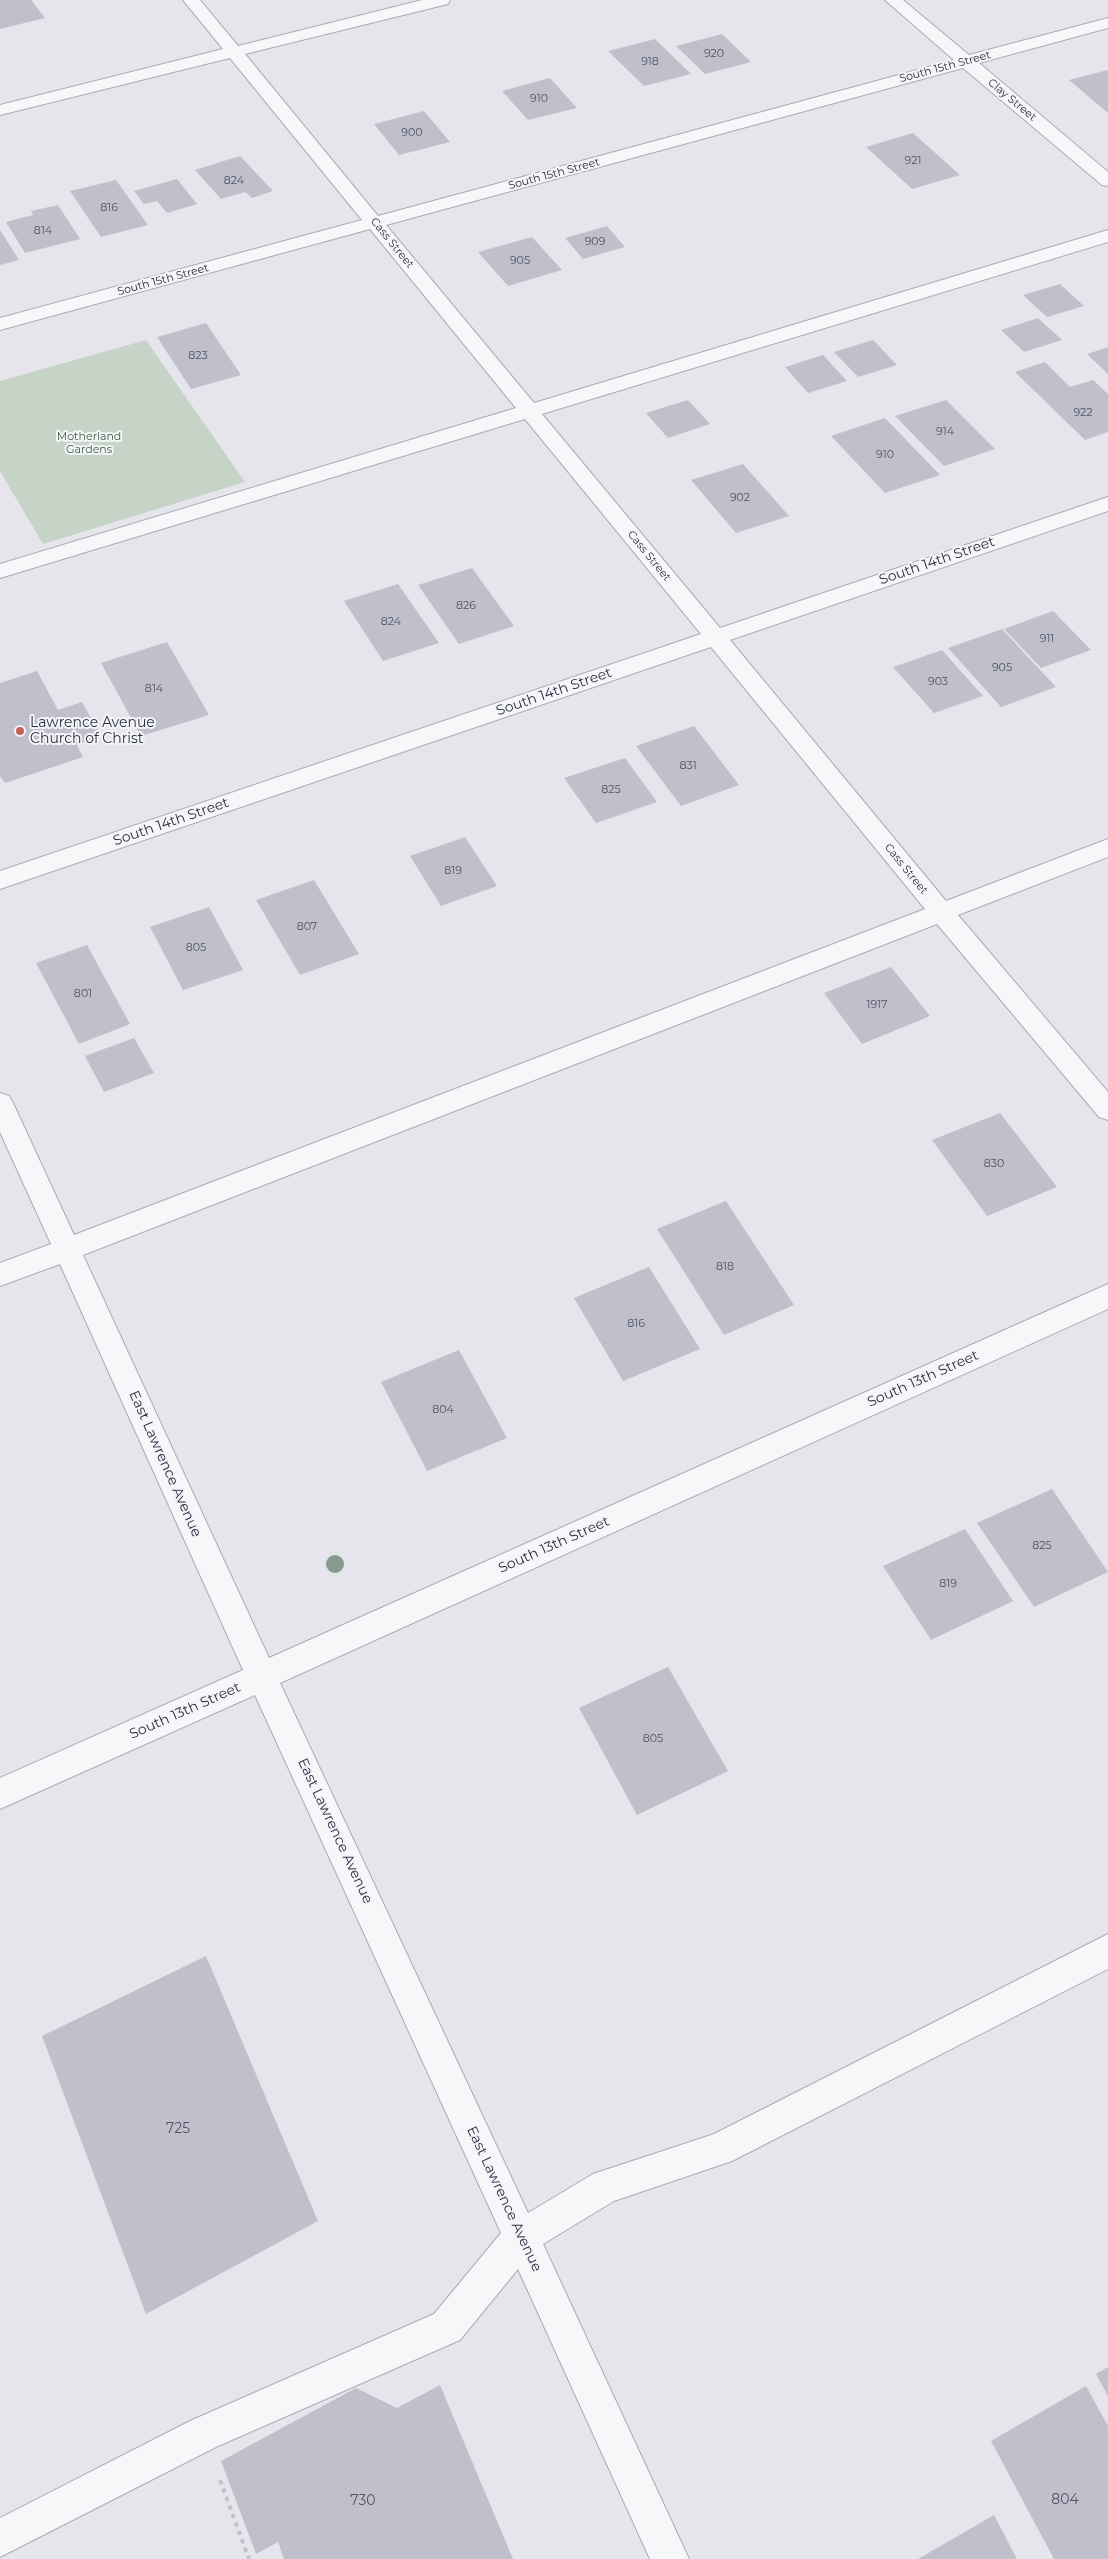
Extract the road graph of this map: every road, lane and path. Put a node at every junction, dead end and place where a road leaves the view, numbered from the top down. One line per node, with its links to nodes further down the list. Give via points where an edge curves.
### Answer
1 (191, 0): 5 (street, Cass Street)
2 (442, 0): 5 (street)
3 (893, 0): 6 (street, Clay Street)
4 (1108, 23): 6 (street, South 15th Street)
5 (234, 52): 7 (street); 9 (street, Cass Street)
6 (965, 61): 8 (street, Clay Street); 9 (street, South 15th Street)
7 (0, 110)
8 (1108, 180)
9 (375, 222): 11 (street, South 15th Street); 12 (street, Cass Street)
10 (1108, 236): 12 (street)
11 (0, 324)
12 (529, 410): 14 (street); 15 (street, Cass Street)
13 (1108, 504): 15 (street, South 14th Street)
14 (0, 571)
15 (715, 638): 17 (street, South 14th Street); 18 (street, Cass Street)
16 (1108, 848): 18 (street)
17 (0, 880)
18 (942, 913): 20 (street, Cass Street); 21 (street)
19 (0, 1103): 21 (street, East Lawrence Avenue)
20 (1108, 1110)
21 (68, 1248): 22 (street); 24 (street, East Lawrence Avenue)
22 (0, 1274)
23 (1108, 1296): 24 (street, South 13th Street)
24 (262, 1676): 25 (street, South 13th Street); 27 (street, East Lawrence Avenue)
25 (0, 1794)
26 (1108, 1951): 27 (street, via 720,2149 605,2186)
27 (521, 2236): 28 (street, via 447,2327); 31 (street, East Lawrence Avenue)
28 (203, 2434): 29 (street); 30 (path)
29 (0, 2538)
30 (249, 2559)
31 (670, 2559)

